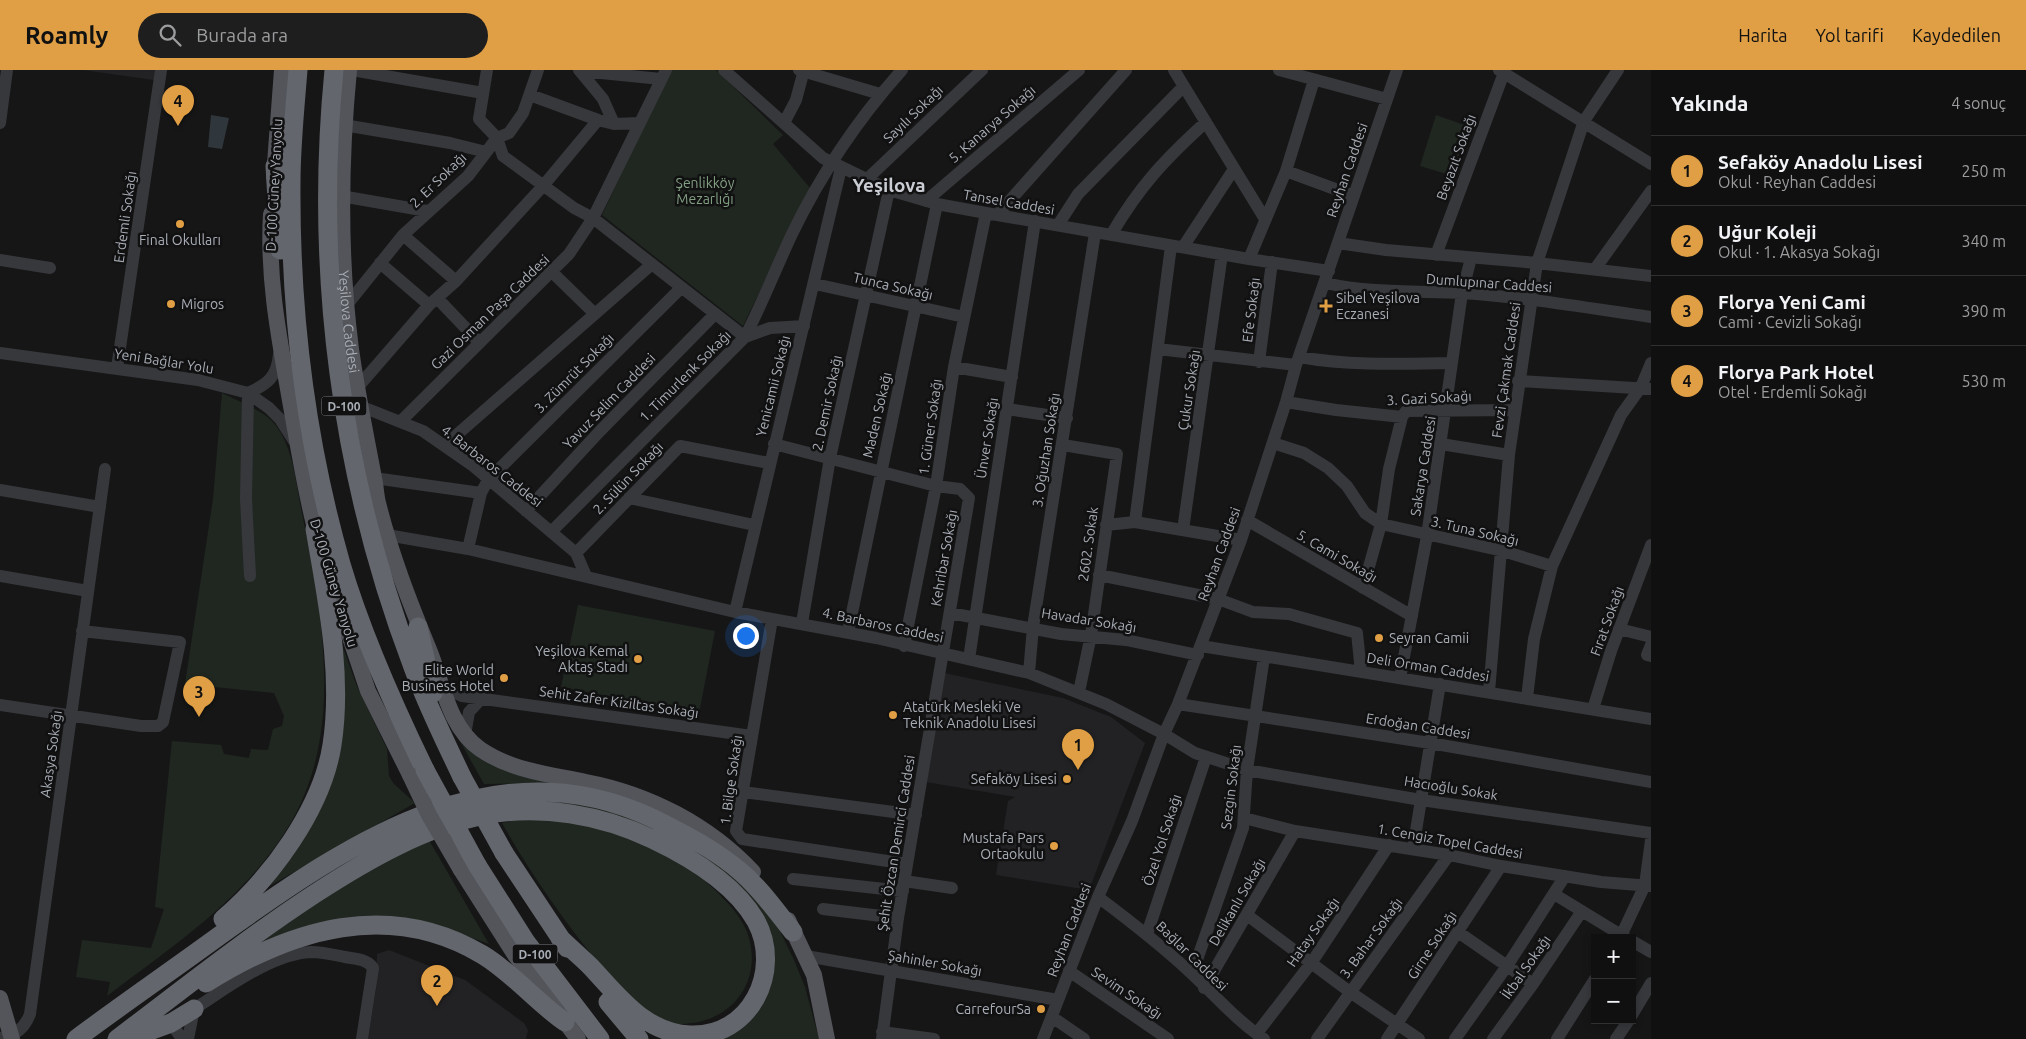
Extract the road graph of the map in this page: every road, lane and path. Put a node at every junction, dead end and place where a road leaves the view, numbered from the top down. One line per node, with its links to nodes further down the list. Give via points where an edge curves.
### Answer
1 (7, 70): 32 (street)
2 (161, 70): 101 (street, Erdemli Sokağı)
3 (282, 70): 41 (main road, D-100 Güney Yanyolu)
4 (298, 70): 102 (highway, D-100, via 291,165 291,226)
5 (334, 70): 194 (highway, D-100, via 326,162 327,238 332,316 344,405 364,506 388,596)
6 (349, 70): 36 (main road, Yeşilova Caddesi)
7 (352, 70): 25 (street)
8 (486, 70): 25 (street)
9 (538, 70): 27 (street, 2. Er Sokağı)
10 (724, 70): 34 (street, Tansel Caddesi)
11 (802, 70): 26 (street); 34 (street, via 796,100)
12 (902, 70): 26 (street, 1. Timurlenk Sokağı)
13 (982, 70): 44 (street, Sayılı Sokağı)
14 (1079, 70): 50 (street, 5. Kanarya Sokağı)
15 (1126, 70): 52 (street, 1. Güner Sokağı)
16 (1174, 70): 24 (street)
17 (1279, 70): 23 (street)
18 (1397, 70): 28 (street, Reyhan Caddesi)
19 (1618, 70): 30 (street, Fevzi Çakmak Caddesi)
20 (580, 71): 22 (street); 35 (street, via 603,99)
21 (1502, 71): 30 (street); 63 (street, Beyazıt Sokağı)
22 (664, 75): 33 (street, Gazi Osman Paşa Caddesi)
23 (1314, 80): 28 (street); 43 (street)
24 (1183, 87): 31 (street); 56 (street, via 1078,194)
25 (483, 93): 37 (street, via 479,119)
26 (880, 94): 40 (street, 1. Timurlenk Sokağı)
27 (530, 95): 29 (street); 37 (street, 2. Er Sokağı, via 523,113 509,132)
28 (1387, 99): 49 (street, Reyhan Caddesi)
29 (598, 120): 35 (street); 45 (street)
30 (1584, 121): 39 (street); 69 (street, Fevzi Çakmak Caddesi)
31 (1206, 122): 42 (street); 59 (street, via 1166,158 1132,200)
32 (0, 123)
33 (639, 123): 35 (street); 53 (street, Gazi Osman Paşa Caddesi)
34 (784, 123): 40 (street, Tansel Caddesi, via 823,158)
35 (614, 124)
36 (344, 125): 38 (street); 48 (main road, Yeşilova Caddesi)
37 (497, 138): 38 (street, 2. Er Sokağı); 45 (street, via 503,156)
38 (486, 152): 51 (street, 2. Er Sokağı, via 468,176)
39 (1651, 164)
40 (836, 165): 44 (street, Tansel Caddesi); 77 (street, Yenicamii Sokağı); 90 (street, 1. Timurlenk Sokağı, via 792,234 765,298)
41 (276, 166): 92 (main road, D-100 Güney Yanyolu, via 269,246); 102 (highway, via 282,284 290,333)
42 (1234, 169): 54 (street); 61 (street)
43 (1286, 171): 49 (street); 54 (street)
44 (865, 181): 46 (street, Tansel Caddesi)
45 (543, 186): 53 (street); 76 (street)
46 (889, 190): 50 (street, Tansel Caddesi); 80 (street, 2. Demir Sokağı)
47 (1651, 191): 72 (street)
48 (341, 196): 51 (street); 83 (main road, Yeşilova Caddesi)
49 (1354, 196): 60 (street, Reyhan Caddesi)
50 (932, 203): 52 (street, Tansel Caddesi); 84 (street, Maden Sokağı)
51 (427, 211): 58 (street, 2. Er Sokağı)
52 (992, 214): 55 (street, Tansel Caddesi); 87 (street, 1. Güner Sokağı)
53 (593, 218): 70 (street); 73 (street, Gazi Osman Paşa Caddesi)
54 (1265, 219): 66 (street)
55 (1036, 221): 56 (street, Tansel Caddesi); 103 (street, Ünver Sokağı)
56 (1058, 226): 57 (street, Tansel Caddesi)
57 (1096, 233): 59 (street, Tansel Caddesi); 114 (street, 3. Oğuzhan Sokağı)
58 (404, 234): 68 (street, 2. Er Sokağı); 76 (street)
59 (1111, 236): 61 (street, Tansel Caddesi)
60 (1338, 243): 63 (street); 75 (street, Reyhan Caddesi)
61 (1177, 247): 62 (street, Tansel Caddesi); 93 (street)
62 (1222, 254): 66 (street, Tansel Caddesi); 95 (street, Çukur Sokağı)
63 (1436, 255): 64 (street)
64 (1472, 258): 69 (street); 79 (street, Sakarya Caddesi)
65 (0, 260): 71 (street)
66 (1249, 260): 67 (street, Tansel Caddesi)
67 (1272, 262): 75 (street, Tansel Caddesi); 97 (street, Efe Sokağı)
68 (380, 263): 82 (street); 83 (street, 2. Er Sokağı)
69 (1537, 263): 72 (street); 81 (street, Fevzi Çakmak Caddesi)
70 (652, 264): 78 (street); 85 (street)
71 (50, 268)
72 (1595, 269): 74 (street)
73 (553, 273): 85 (street); 91 (street, Gazi Osman Paşa Caddesi)
74 (1651, 276)
75 (1327, 277): 79 (street, Dumlupınar Caddesi, via 1389,292); 96 (street, Reyhan Caddesi)
76 (456, 281): 82 (street)
77 (815, 284): 80 (street, Tunca Sokağı); 89 (street, Yenicamii Sokağı)
78 (681, 288): 86 (street); 128 (street, 3. Zümrüt Sokağı)
79 (1462, 294): 81 (street, Dumlupınar Caddesi); 98 (street, Sakarya Caddesi)
80 (865, 295): 84 (street, Tunca Sokağı); 123 (street, 2. Demir Sokağı)
81 (1530, 299): 88 (street, Dumlupınar Caddesi); 104 (street, Fevzi Çakmak Caddesi)
82 (433, 301): 91 (street); 105 (street)
83 (346, 306): 105 (main road, Yeşilova Caddesi)
84 (916, 307): 87 (street, Tunca Sokağı); 126 (street, Maden Sokağı)
85 (595, 314): 119 (street)
86 (715, 314): 90 (street); 134 (street, Yavuz Selim Caddesi)
87 (964, 317): 100 (street, 1. Güner Sokağı)
88 (1651, 317)
89 (804, 326): 90 (street, via 770,328); 117 (street, Yenicamii Sokağı)
90 (744, 337): 142 (street, 1. Timurlenk Sokağı)
91 (479, 342): 115 (street, Gazi Osman Paşa Caddesi)
92 (280, 343): 107 (street, via 276,372 265,385); 121 (main road, D-100 Güney Yanyolu)
93 (1158, 349): 95 (street); 136 (street)
94 (0, 353): 101 (street, Yeni Bağlar Yolu)
95 (1209, 354): 97 (street); 141 (street, Çukur Sokağı)
96 (1297, 361): 97 (street); 98 (street, via 1370,365); 108 (street, Reyhan Caddesi)
97 (1259, 362)
98 (1452, 363): 112 (street, Sakarya Caddesi)
99 (1651, 363): 106 (street)
100 (954, 367): 103 (street); 129 (street, 1. Güner Sokağı)
101 (117, 368): 107 (street, Yeni Bağlar Yolu, via 198,380)
102 (303, 371): 201 (highway, D-100, via 322,480 342,566)
103 (1012, 378): 110 (street, Ünver Sokağı)
104 (1518, 381): 106 (street); 111 (street, Fevzi Çakmak Caddesi)
105 (357, 388): 109 (main road, Yeşilova Caddesi)
106 (1646, 388): 151 (street, via 1621,414)
107 (248, 393): 121 (street, Yeni Bağlar Yolu, via 280,419); 154 (street, via 246,499)
108 (1286, 402): 113 (street, 3. Gazi Sokağı); 116 (street, Reyhan Caddesi)
109 (360, 406): 115 (street, 4. Barbaros Caddesi); 127 (main road, Yeşilova Caddesi)
110 (1007, 409): 114 (street); 162 (street, Ünver Sokağı)
111 (1515, 410): 112 (street, 3. Gazi Sokağı); 122 (street, Fevzi Çakmak Caddesi)
112 (1446, 411): 113 (street, 3. Gazi Sokağı, via 1406,411); 118 (street, Sakarya Caddesi)
113 (1402, 417): 137 (street, via 1389,469)
114 (1067, 418): 120 (street, 3. Oğuzhan Sokağı)
115 (401, 421): 119 (street, 4. Barbaros Caddesi)
116 (1273, 443): 135 (street, Reyhan Caddesi); 137 (street, 3. Tuna Sokağı, via 1304,454 1328,468 1347,486 1365,513)
117 (774, 444): 123 (street); 124 (street, Yenicamii Sokağı)
118 (1441, 444): 122 (street); 144 (street, Sakarya Caddesi)
119 (445, 445): 128 (street, 4. Barbaros Caddesi)
120 (1063, 445): 139 (street, 2602. Sokak, via 1117,454); 166 (street, 3. Oğuzhan Sokağı)
121 (298, 447): 140 (main road, D-100 Güney Yanyolu)
122 (1509, 455): 148 (street, Fevzi Çakmak Caddesi)
123 (830, 458): 126 (street); 164 (street, 2. Demir Sokağı)
124 (769, 463): 132 (street, 2. Sülün Sokağı, via 680,446); 138 (street, Yenicamii Sokağı)
125 (105, 469): 133 (street, Akasya Sokağı)
126 (880, 470): 129 (street); 169 (street, Maden Sokağı)
127 (374, 478): 131 (street); 143 (main road, Yeşilova Caddesi)
128 (488, 480): 131 (street, 3. Zümrüt Sokağı); 134 (street, 4. Barbaros Caddesi)
129 (936, 486): 160 (street, Kehribar Sokağı, via 960,489 969,498); 173 (street, 1. Güner Sokağı)
130 (0, 490): 133 (street)
131 (481, 493): 147 (street, 3. Zümrüt Sokağı)
132 (629, 498): 138 (street); 149 (street, 2. Sülün Sokağı)
133 (100, 508): 157 (street, Akasya Sokağı)
134 (526, 511): 142 (street, 4. Barbaros Caddesi)
135 (1247, 520): 145 (street, Reyhan Caddesi); 156 (street, 5. Cami Sokağı)
136 (1135, 522): 139 (street); 141 (street)
137 (1381, 524): 144 (street, 3. Tuna Sokağı); 156 (street)
138 (754, 525): 159 (street, Yenicamii Sokağı)
139 (1106, 526): 152 (street, 2602. Sokak)
140 (315, 529): 201 (main road, D-100 Güney Yanyolu, via 368,691); 247 (highway, via 329,610 335,689 332,746 321,779 295,836 257,887 237,908)
141 (1183, 530): 145 (street)
142 (552, 532): 149 (street, 4. Barbaros Caddesi)
143 (387, 535): 147 (street, 4. Barbaros Caddesi); 165 (main road, Yeşilova Caddesi)
144 (1427, 536): 148 (street, 3. Tuna Sokağı); 161 (street, Sakarya Caddesi)
145 (1241, 540): 158 (street, Reyhan Caddesi)
146 (1651, 545): 150 (street, Fırat Sokağı)
147 (468, 549): 155 (street, 4. Barbaros Caddesi)
148 (1502, 551): 151 (street, 3. Tuna Sokağı); 185 (street, Fevzi Çakmak Caddesi)
149 (576, 553): 155 (street, 4. Barbaros Caddesi)
150 (1648, 564): 167 (street, Fırat Sokağı)
151 (1552, 566): 187 (street, via 1534,640)
152 (1098, 575): 158 (street); 170 (street, 2602. Sokak)
153 (0, 576): 157 (street)
154 (250, 576)
155 (586, 576): 159 (street, 4. Barbaros Caddesi)
156 (1363, 588): 161 (street, 5. Cami Sokağı)
157 (88, 591): 168 (street, Akasya Sokağı)
158 (1218, 598): 174 (street, Reyhan Caddesi); 179 (street, via 1253,612 1288,614 1357,634)
159 (735, 612): 163 (street, 4. Barbaros Caddesi)
160 (950, 614): 162 (street, Havadar Sokağı); 175 (street, Kehribar Sokağı)
161 (1412, 616): 181 (street, Sakarya Caddesi)
162 (976, 618): 166 (street, Havadar Sokağı); 178 (street, Ünver Sokağı)
163 (772, 619): 164 (street, 4. Barbaros Caddesi); 197 (street, 1. Bilge Sokağı)
164 (802, 623): 169 (street, 4. Barbaros Caddesi)
165 (418, 627): 182 (main road, Yeşilova Caddesi); 194 (highway)
166 (1033, 627): 170 (street, Havadar Sokağı, via 1061,634); 180 (street, 3. Oğuzhan Sokağı)
167 (1619, 629): 171 (street); 190 (street, Fırat Sokağı)
168 (82, 630): 191 (street, Akasya Sokağı); 191 (street, via 180,642 166,716 158,726)
169 (848, 632): 173 (street, 4. Barbaros Caddesi)
170 (1091, 635): 174 (street, Havadar Sokağı); 184 (street, 2602. Sokak)
171 (1651, 638)
172 (1651, 645): 176 (street, via 1647,655)
173 (904, 646): 175 (street, 4. Barbaros Caddesi)
174 (1199, 650): 177 (street, Deli Orman Caddesi); 188 (street, Reyhan Caddesi)
175 (944, 653): 178 (street, 4. Barbaros Caddesi); 205 (street, Şehit Özcan Demirci Caddesi)
176 (1651, 656)
177 (1264, 657): 179 (street, Deli Orman Caddesi); 192 (street, Sezgin Sokağı)
178 (969, 659): 180 (street, 4. Barbaros Caddesi)
179 (1360, 672): 181 (street, Deli Orman Caddesi)
180 (1029, 673): 184 (street, 4. Barbaros Caddesi)
181 (1400, 678): 183 (street, Deli Orman Caddesi)
182 (440, 680): 186 (street, Sehit Zafer Kiziltas Sokağı, via 453,693); 196 (main road, Yeşilova Caddesi)
183 (1440, 684): 185 (street, Deli Orman Caddesi); 198 (street)
184 (1079, 692): 195 (street, 4. Barbaros Caddesi)
185 (1489, 692): 187 (street, Deli Orman Caddesi)
186 (482, 698): 196 (street, via 468,712); 197 (street, Sehit Zafer Kiziltas Sokağı)
187 (1527, 698): 190 (street, Deli Orman Caddesi)
188 (1178, 704): 192 (street, Erdoğan Caddesi); 195 (street, Reyhan Caddesi)
189 (0, 705): 191 (street)
190 (1593, 709): 193 (street, Deli Orman Caddesi)
191 (71, 715): 258 (street, Akasya Sokağı, via 30,1014 20,1030)
192 (1256, 715): 198 (street, Erdoğan Caddesi); 200 (street, Sezgin Sokağı)
193 (1651, 719)
194 (439, 729): 232 (highway, D-100, bridge, via 504,853)
195 (1164, 734): 199 (street, 4. Barbaros Caddesi); 222 (street, Reyhan Caddesi, via 1132,820)
196 (465, 735): 227 (main road, via 485,752 515,767 632,794 712,835 760,880 786,916)
197 (752, 736): 203 (street, 1. Bilge Sokağı)
198 (1430, 743): 202 (street, Erdoğan Caddesi); 204 (street)
199 (1206, 757): 200 (street, Hacıoğlu Sokak); 229 (street, Özel Yol Sokağı)
200 (1247, 770): 204 (street, Hacıoğlu Sokak); 206 (street, Sezgin Sokağı)
201 (418, 773): 215 (highway, D-100, bridge)
202 (1651, 782)
203 (743, 792): 205 (street); 213 (street, 1. Bilge Sokağı, via 736,831 742,839)
204 (1421, 800): 208 (street, Hacıoğlu Sokak); 211 (street)
205 (916, 816): 213 (street, Şehit Özcan Demirci Caddesi)
206 (1244, 818): 207 (street, 1. Cengiz Topel Caddesi); 240 (street, Sezgin Sokağı)
207 (1296, 831): 210 (street, 1. Cengiz Topel Caddesi); 225 (street, Delikanlı Sokağı)
208 (1651, 833)
209 (1651, 840): 219 (street)
210 (1390, 845): 211 (street, 1. Cengiz Topel Caddesi); 236 (street, Hatay Sokağı)
211 (1413, 849): 212 (street, 1. Cengiz Topel Caddesi)
212 (1449, 855): 214 (street, 1. Cengiz Topel Caddesi); 245 (street, 3. Bahar Sokağı)
213 (907, 864): 218 (street, Şehit Özcan Demirci Caddesi)
214 (1501, 866): 216 (street, 1. Cengiz Topel Caddesi); 228 (street, Girne Sokağı)
215 (469, 867): 253 (main road, via 515,955); 267 (highway, D-100)
216 (1565, 876): 219 (street, 1. Cengiz Topel Caddesi); 221 (street)
217 (792, 879): 218 (street)
218 (904, 886): 220 (street); 226 (street, Şehit Özcan Demirci Caddesi)
219 (1648, 886): 231 (street)
220 (952, 888)
221 (1554, 894): 224 (street); 237 (street)
222 (1098, 897): 229 (street, Bağlar Caddesi); 239 (street, Reyhan Caddesi)
223 (823, 909): 226 (street)
224 (1582, 911): 230 (street); 242 (street, İkbal Sokağı)
225 (1247, 915): 236 (street); 244 (street, Delikanlı Sokağı)
226 (898, 918): 238 (street, Şehit Özcan Demirci Caddesi)
227 (793, 932): 235 (main road); 247 (highway, via 741,872 704,844 662,822 588,796 515,792 476,797 435,810 367,839 271,898)
228 (1458, 932): 237 (street); 255 (street, Girne Sokağı)
229 (1147, 934): 240 (street, Bağlar Caddesi)
230 (1619, 934)
231 (1627, 934)
232 (560, 938): 252 (highway, via 634,1013 655,1026 678,1033 715,1032 736,1021 755,1001 766,970 762,935 746,906 706,871 678,853 624,827 587,817 547,812 506,813 462,821 429,832 355,869 234,948); 268 (highway, D-100)
233 (1636, 944): 234 (street)
234 (1651, 952)
235 (806, 956): 238 (street, Şahinler Sokağı); 269 (main road, via 814,975)
236 (1312, 962): 245 (street); 259 (street, Hatay Sokağı)
237 (1507, 966): 242 (street); 277 (street)
238 (892, 971): 248 (street, Şahinler Sokağı); 257 (street, Şehit Özcan Demirci Caddesi)
239 (1069, 971): 248 (street, Reyhan Caddesi); 273 (street, Sevim Sokağı)
240 (1192, 974): 244 (street, Bağlar Caddesi)
241 (1651, 983): 249 (street)
242 (1533, 984): 278 (street, İkbal Sokağı)
243 (1591, 985): 279 (street)
244 (1204, 988): 259 (street, Bağlar Caddesi)
245 (1350, 992): 255 (street); 274 (street, 3. Bahar Sokağı)
246 (0, 998): 258 (main road)
247 (129, 999): 260 (highway)
248 (1058, 1000): 251 (street, Reyhan Caddesi)
249 (1636, 1008)
250 (194, 1009): 254 (highway); 264 (street); 265 (street, via 250,974 299,954 312,952 362,960 373,968)
251 (1052, 1017): 271 (street, Reyhan Caddesi); 272 (street)
252 (140, 1022): 253 (highway, via 255,954 290,939 332,928 378,924 431,932 482,955 513,976); 261 (highway)
253 (565, 1022): 266 (main road)
254 (171, 1023): 262 (highway); 263 (street)
255 (1398, 1024): 275 (street, Girne Sokağı); 276 (street)
256 (1625, 1024): 280 (street)
257 (882, 1035): 270 (street)
258 (7, 1037)
259 (1261, 1037)
260 (76, 1039)
261 (117, 1039)
262 (128, 1039)
263 (182, 1039)
264 (188, 1039)
265 (362, 1039)
266 (578, 1039)
267 (600, 1039)
268 (639, 1039)
269 (828, 1039)
270 (934, 1039)
271 (1043, 1039)
272 (1084, 1039)
273 (1168, 1039)
274 (1317, 1039)
275 (1388, 1039)
276 (1419, 1039)
277 (1456, 1039)
278 (1492, 1039)
279 (1557, 1039)
280 (1616, 1039)

